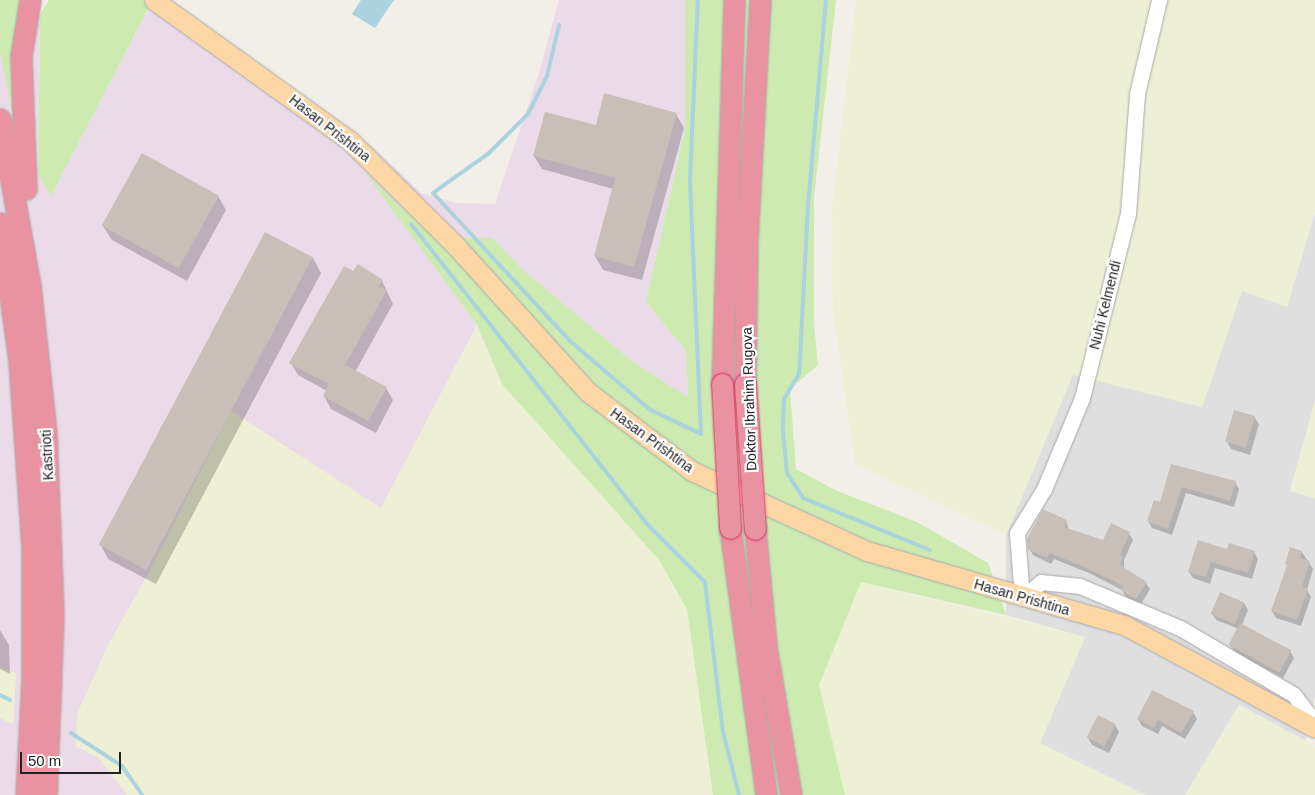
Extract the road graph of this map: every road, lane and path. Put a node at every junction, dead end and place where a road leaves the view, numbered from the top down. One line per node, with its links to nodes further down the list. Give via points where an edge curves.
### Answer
1 (30, 0): 8 (highway, via 23,36 21,81)
2 (154, 0): 9 (main road, Hasan Prishtina, via 349,140 455,245 588,392 692,471 866,551)
3 (734, 0): 14 (highway, Doktor Ibrahim Rugova, bridge, via 722,384 730,528)
4 (760, 0): 15 (highway, Doktor Ibrahim Rugova, bridge, via 747,240 745,384 754,529 766,646)
5 (1159, 0): 9 (street, Nuhi Kelmendi, via 1137,94 1128,214 1082,398 1044,489 1017,533)
6 (0, 119): 8 (highway, Kastrioti)
7 (0, 223): 12 (highway, Kastrioti, via 19,360 32,548 32,681)
8 (30, 286): 13 (highway, Kastrioti, via 46,432 52,549 52,682)
9 (1022, 598): 10 (street, via 1040,582 1080,586 1180,628 1294,695); 11 (main road, Hasan Prishtina, via 1124,625)
10 (1315, 723)
11 (1315, 728)
12 (26, 795)
13 (46, 795)
14 (766, 795)
15 (791, 795)

